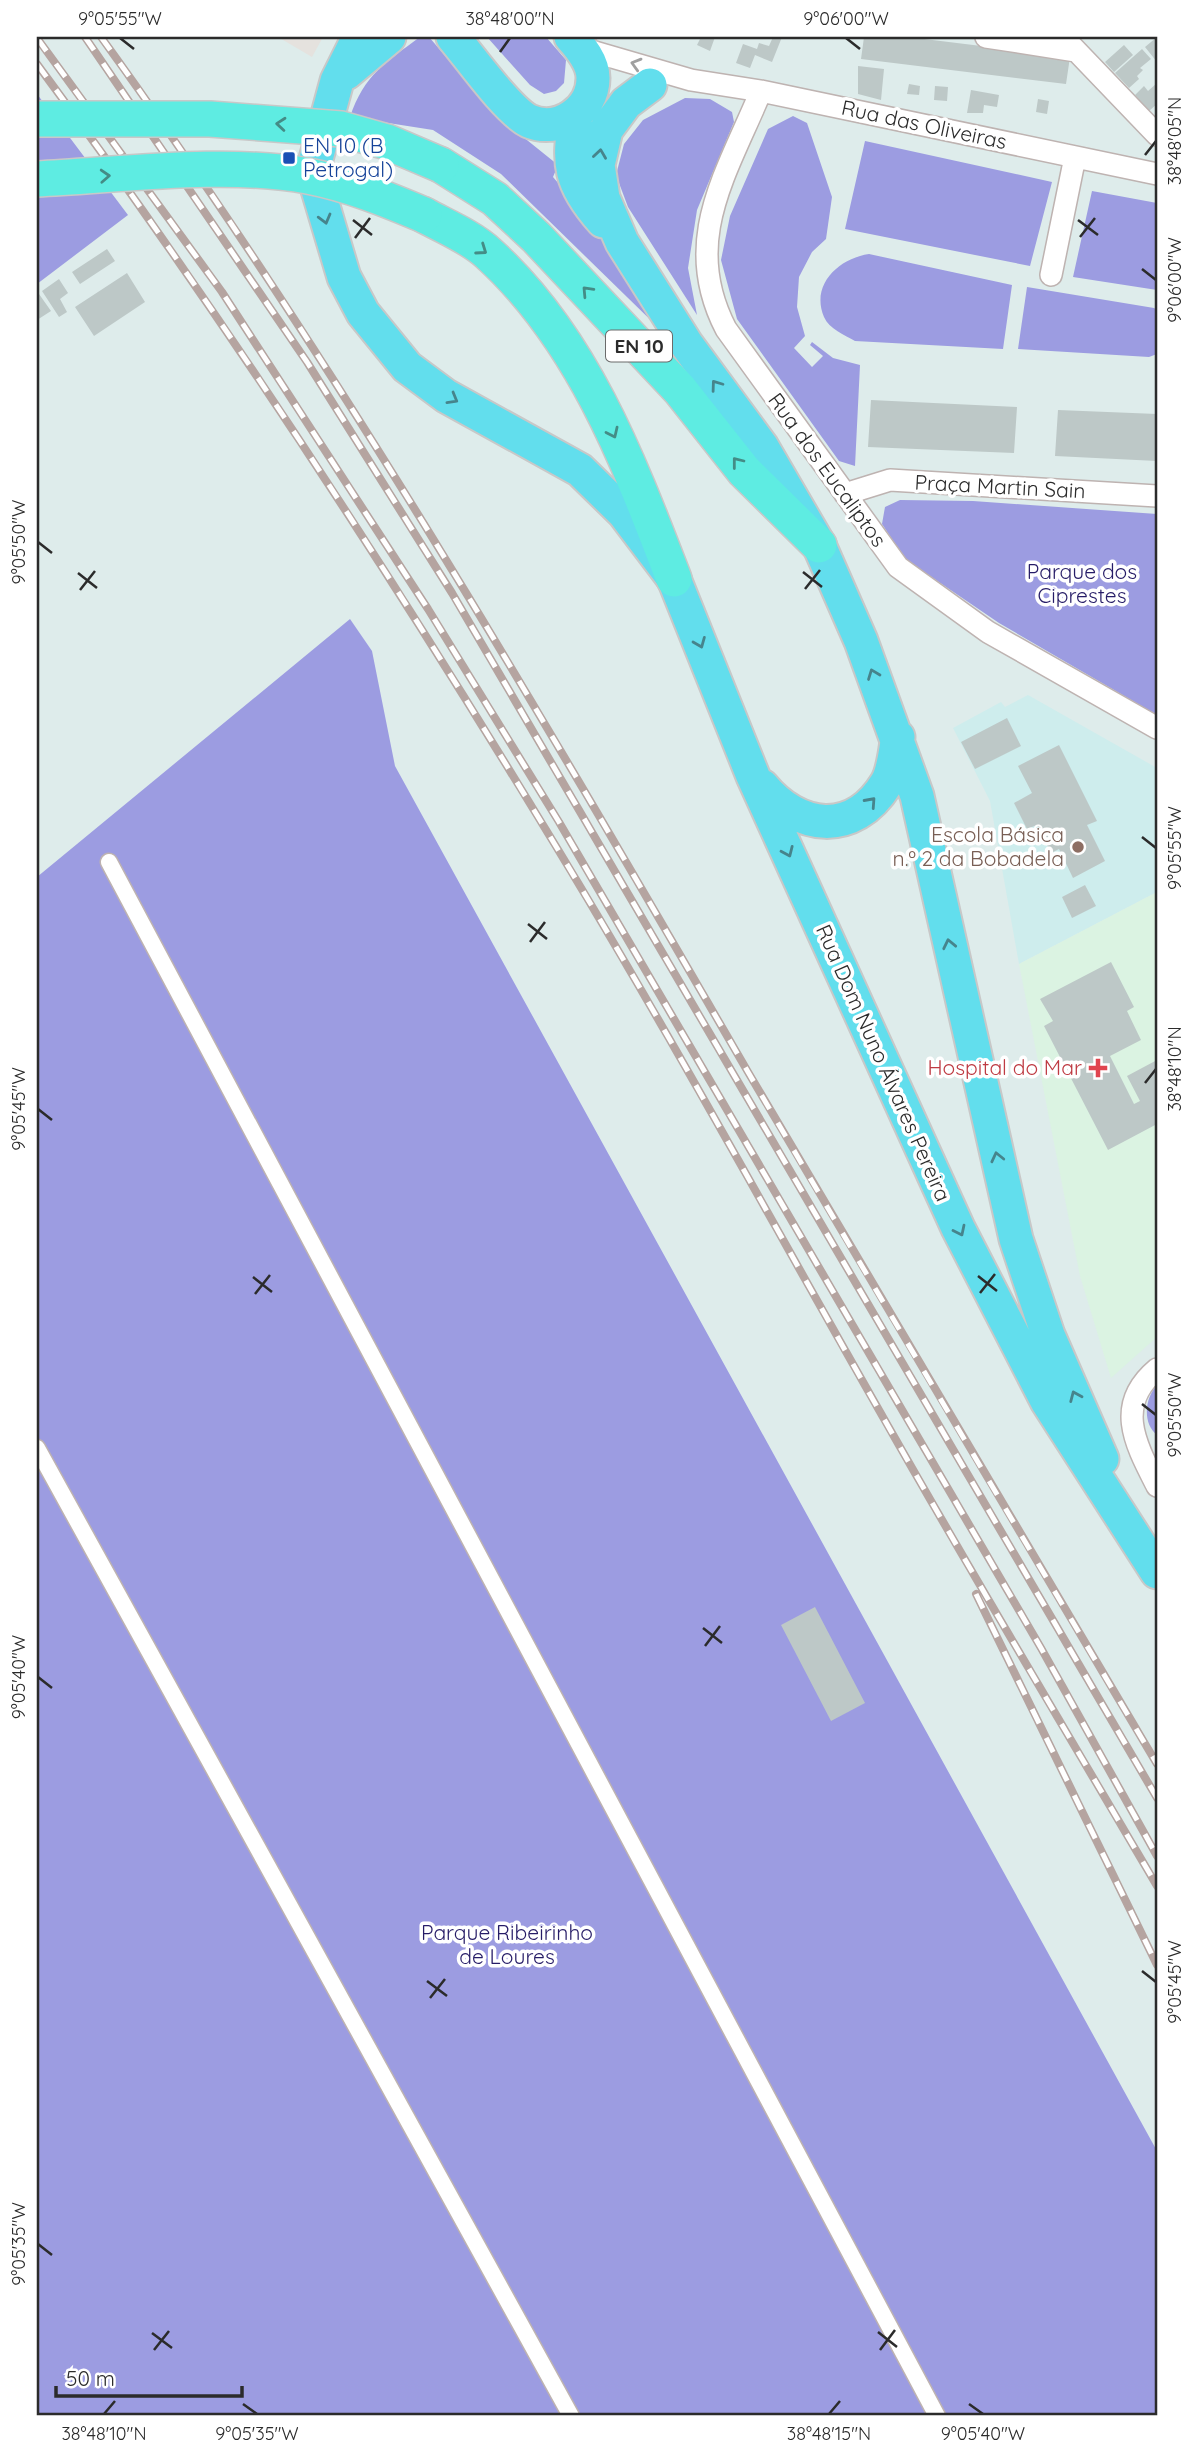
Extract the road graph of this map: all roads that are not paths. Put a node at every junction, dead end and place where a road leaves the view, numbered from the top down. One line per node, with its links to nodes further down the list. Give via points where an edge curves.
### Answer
1 (359, 37): 8 (main road, EN 10)
2 (389, 37): 8 (main road)
3 (453, 37): 11 (main road, via 516,112 528,120 558,124)
4 (986, 37): 6 (street)
5 (576, 42): 7 (street, Rua das Oliveiras, one-way to 5); 11 (main road, EN 10, via 591,64 593,77)
6 (1070, 44): 13 (street)
7 (691, 80): 9 (street, Rua das Oliveiras); 10 (street, Rua das Oliveiras)
8 (337, 81): 22 (main road, EN 10, one-way to 22, via 316,159 316,183 344,277 363,313 407,367 446,397 580,470 624,513)
9 (650, 85): 11 (street, Rua das Oliveiras); 17 (main road, one-way to 9, via 603,198 600,145 616,114)
10 (761, 91): 14 (street, Rua das Oliveiras); 19 (street, Rua dos Eucaliptos, via 711,217 706,276 726,329)
11 (583, 105): 17 (main road, EN 10, via 570,167 587,203)
12 (37, 118): 21 (highway, EN 10, one-way to 12, bridge, via 744,471 680,390 536,237 495,199 441,164 341,129 210,119)
13 (1157, 135)
14 (1075, 157): 15 (street, Rua das Oliveiras); 18 (street)
15 (1157, 174)
16 (37, 179): 22 (highway, EN 10, one-way to 22, bridge, via 242,170 307,176 365,190 424,215 487,251 542,309 573,354 640,491)
17 (622, 243): 21 (main road, EN 10, one-way to 17, via 762,447 687,345)
18 (1051, 275)
19 (845, 494): 20 (street, Praça Martin Sain, via 890,480); 23 (street, Rua dos Eucaliptos, via 910,578 988,632)
20 (1157, 496)
21 (819, 545): 24 (main road, Rua Dom Nuno Álvares Pereira / EN 10, one-way to 21)
22 (674, 579): 25 (main road, Rua Dom Nuno Álvares Pereira / EN 10, one-way to 25)
23 (1157, 728)
24 (898, 737): 25 (main road, EN 10, one-way to 24, via 785,808 803,818 833,823 866,809 888,782); 30 (main road, Rua Dom Nuno Álvares Pereira / EN 10, one-way to 24, via 1048,1335 1016,1239 917,796)
25 (754, 776): 30 (main road, Rua Dom Nuno Álvares Pereira / EN 10, one-way to 30, via 958,1228 1046,1401)
26 (109, 862): 33 (street)
27 (1157, 1369): 29 (street, via 1134,1396 1130,1417)
28 (37, 1448): 32 (street)
29 (1157, 1486)
30 (1129, 1527): 31 (main road, Rua Dom Nuno Álvares Pereira / EN 10)
31 (1157, 1572)
32 (571, 2416)
33 (937, 2416)

